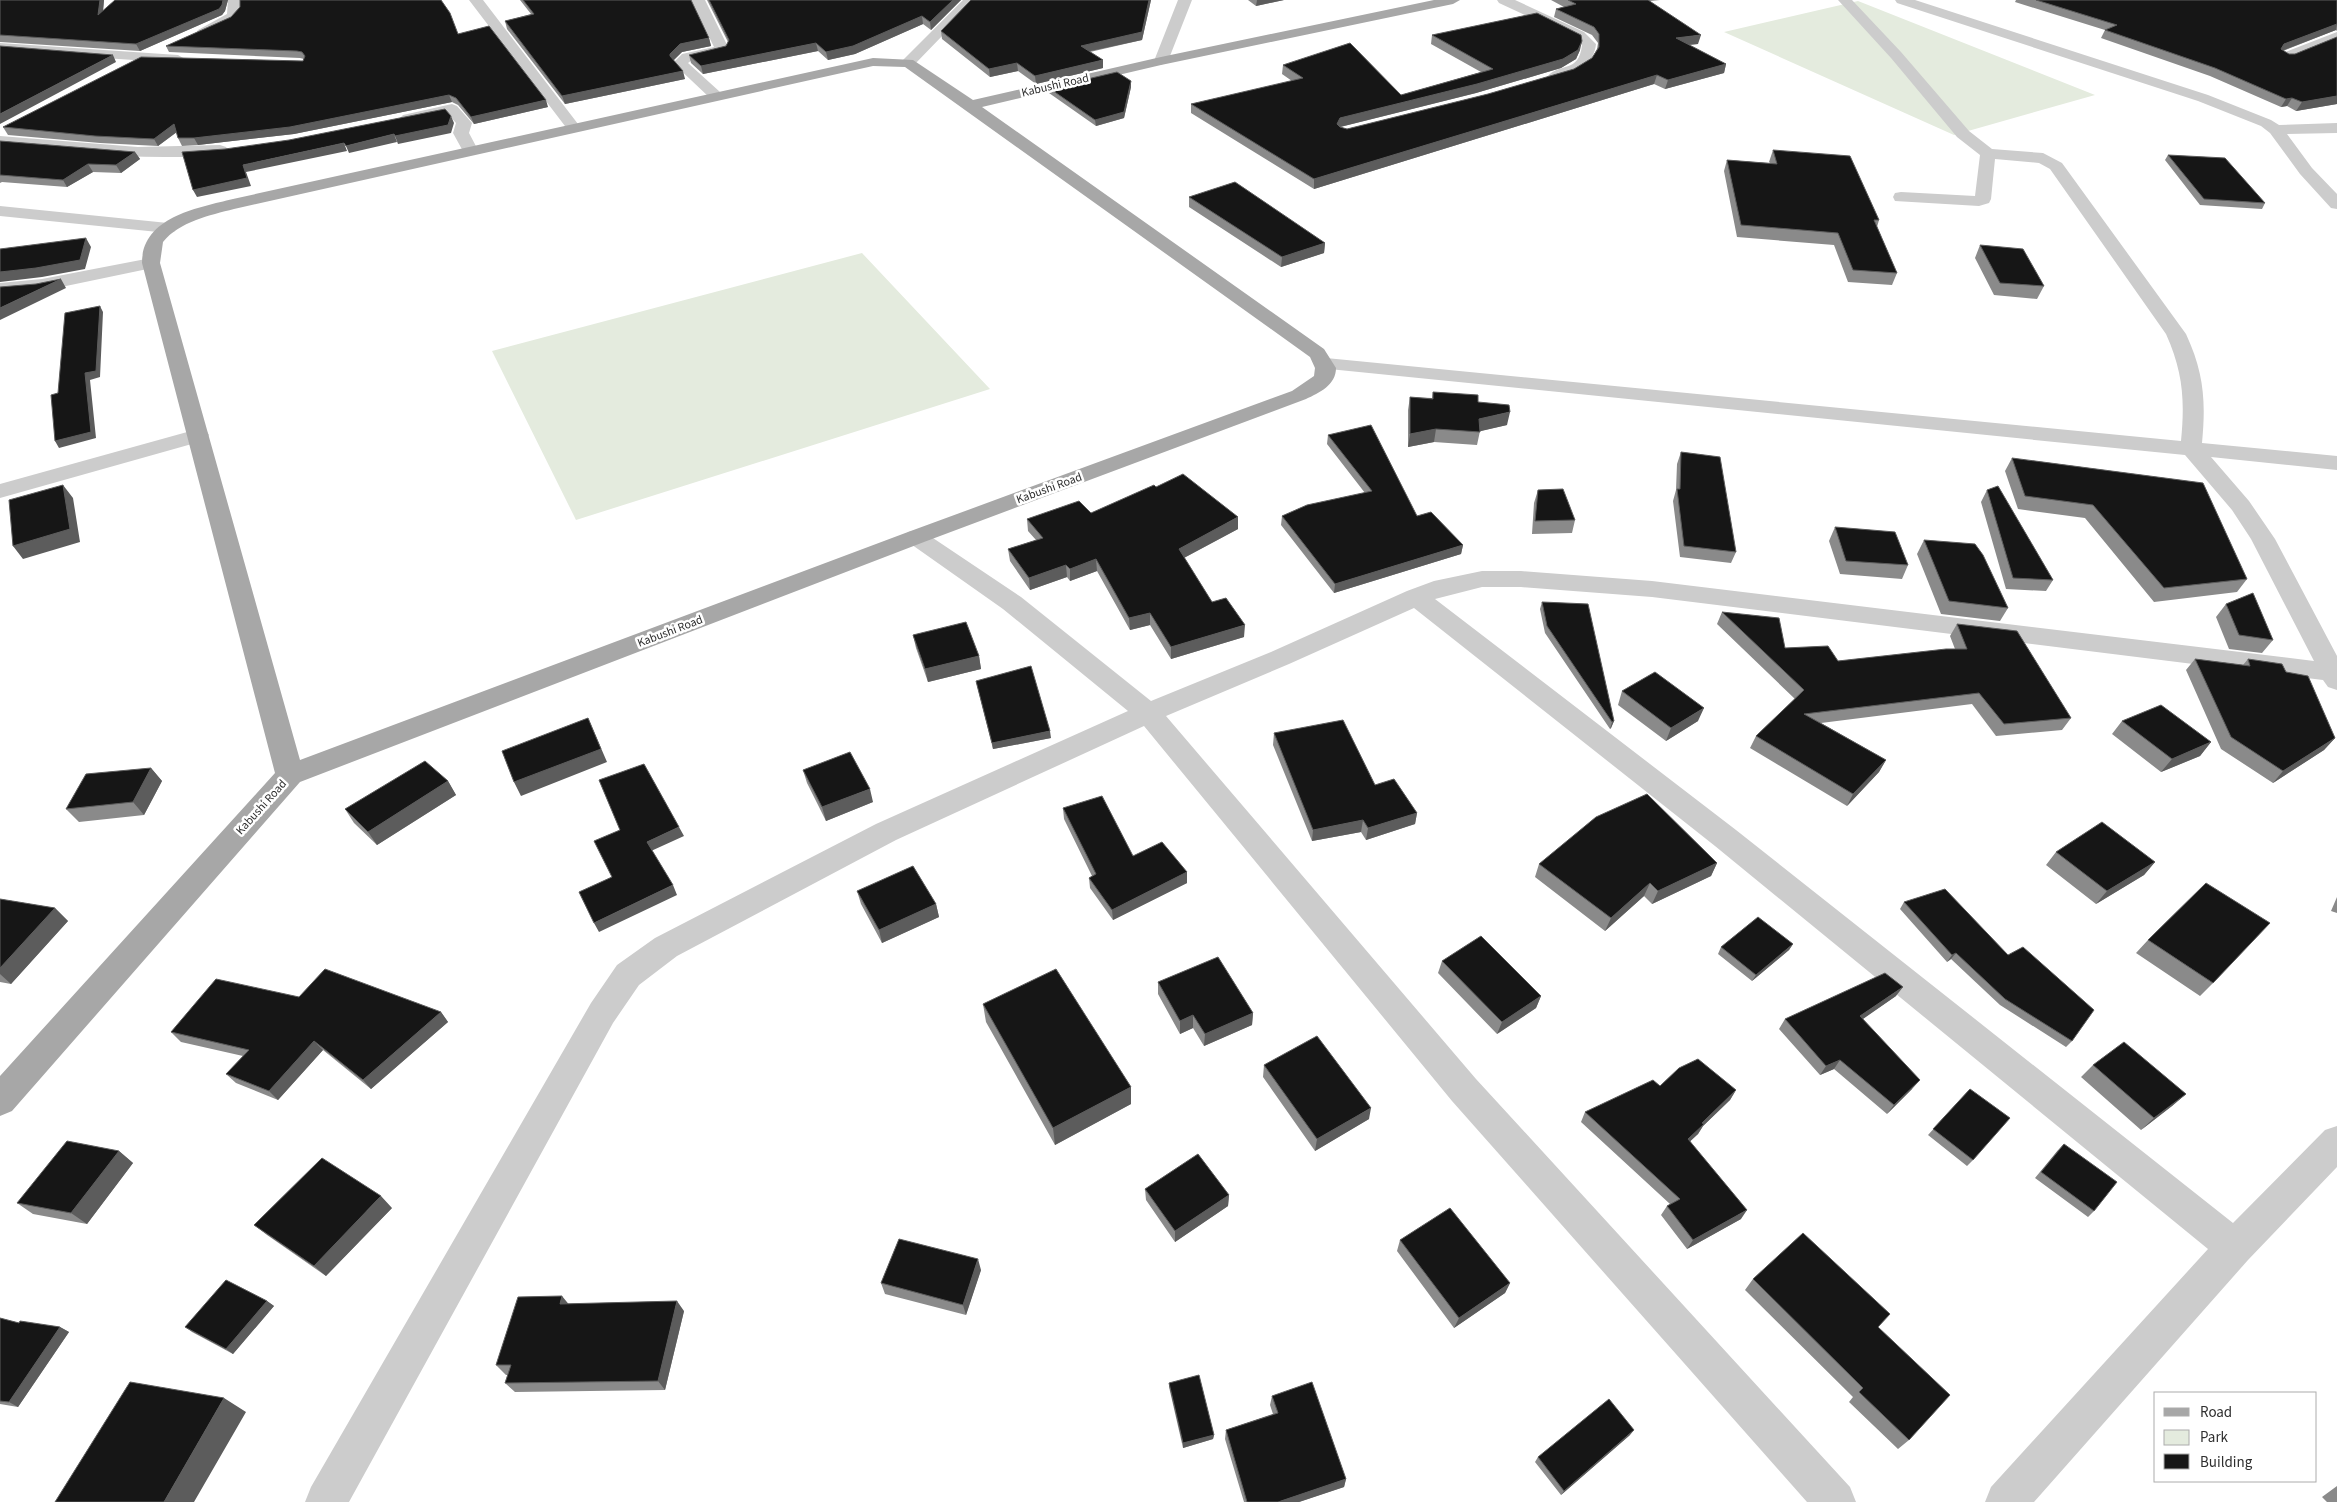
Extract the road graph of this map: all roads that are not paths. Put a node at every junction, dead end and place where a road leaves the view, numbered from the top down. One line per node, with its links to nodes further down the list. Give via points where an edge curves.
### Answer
1 (234, 0): 11 (street, via 233,16)
2 (476, 0): 24 (street)
3 (699, 0): 21 (street, via 722,49 687,57 680,63)
4 (970, 0): 18 (street)
5 (1185, 0): 17 (street)
6 (1453, 0): 17 (main road, Kabushi Road)
7 (1504, 0): 20 (street, via 1579,35 1590,44 1583,66)
8 (1845, 0): 30 (street, via 1963,134)
9 (1902, 0): 26 (street, via 2203,98 2252,116)
10 (2337, 36): 14 (street)
11 (193, 37)
12 (176, 44): 15 (street)
13 (0, 47): 15 (street)
14 (2285, 57)
15 (144, 58): 16 (street); 19 (street)
16 (193, 60)
17 (1161, 61): 22 (main road, Kabushi Road)
18 (908, 63): 21 (main road, via 872,62); 22 (main road)
19 (121, 67)
20 (1538, 81)
21 (715, 96): 24 (main road)
22 (970, 105): 37 (main road, via 1317,353)
23 (394, 120): 29 (street, via 452,109 464,123 461,133)
24 (573, 127): 29 (main road)
25 (2337, 128): 26 (street)
26 (2276, 130): 32 (street, via 2306,171)
27 (3, 134): 28 (street, via 126,152)
28 (232, 149)
29 (470, 150): 34 (main road, via 210,210)
30 (1988, 154): 31 (street, via 1983,199 1979,201); 39 (street, via 2043,158 2053,162 2169,323 2182,346 2194,386)
31 (1901, 197)
32 (2337, 204)
33 (0, 211): 34 (street)
34 (168, 228): 35 (main road, via 155,239 151,248)
35 (152, 263): 36 (street, via 42,286); 38 (main road)
36 (0, 290)
37 (1326, 364): 39 (street); 42 (main road, Kabushi Road, via 1326,374 1319,384 1298,395)
38 (198, 435): 41 (street); 46 (main road)
39 (2191, 448): 40 (street); 44 (street, via 2241,506 2263,538)
40 (2337, 463)
41 (0, 492)
42 (916, 537): 45 (street, via 1012,602); 46 (main road, Kabushi Road)
43 (1416, 597): 44 (street, via 1443,587 1482,579 1521,578 1652,589); 45 (street); 49 (street, via 1641,769)
44 (2334, 676)
45 (1148, 713): 50 (street, via 886,832 666,947 628,975 602,1013); 51 (street, via 1464,1090)
46 (290, 775): 47 (main road, Kabushi Road)
47 (0, 1100)
48 (2337, 1142): 49 (street)
49 (2235, 1248): 52 (street)
50 (326, 1502)
51 (1834, 1502)
52 (2006, 1502)

